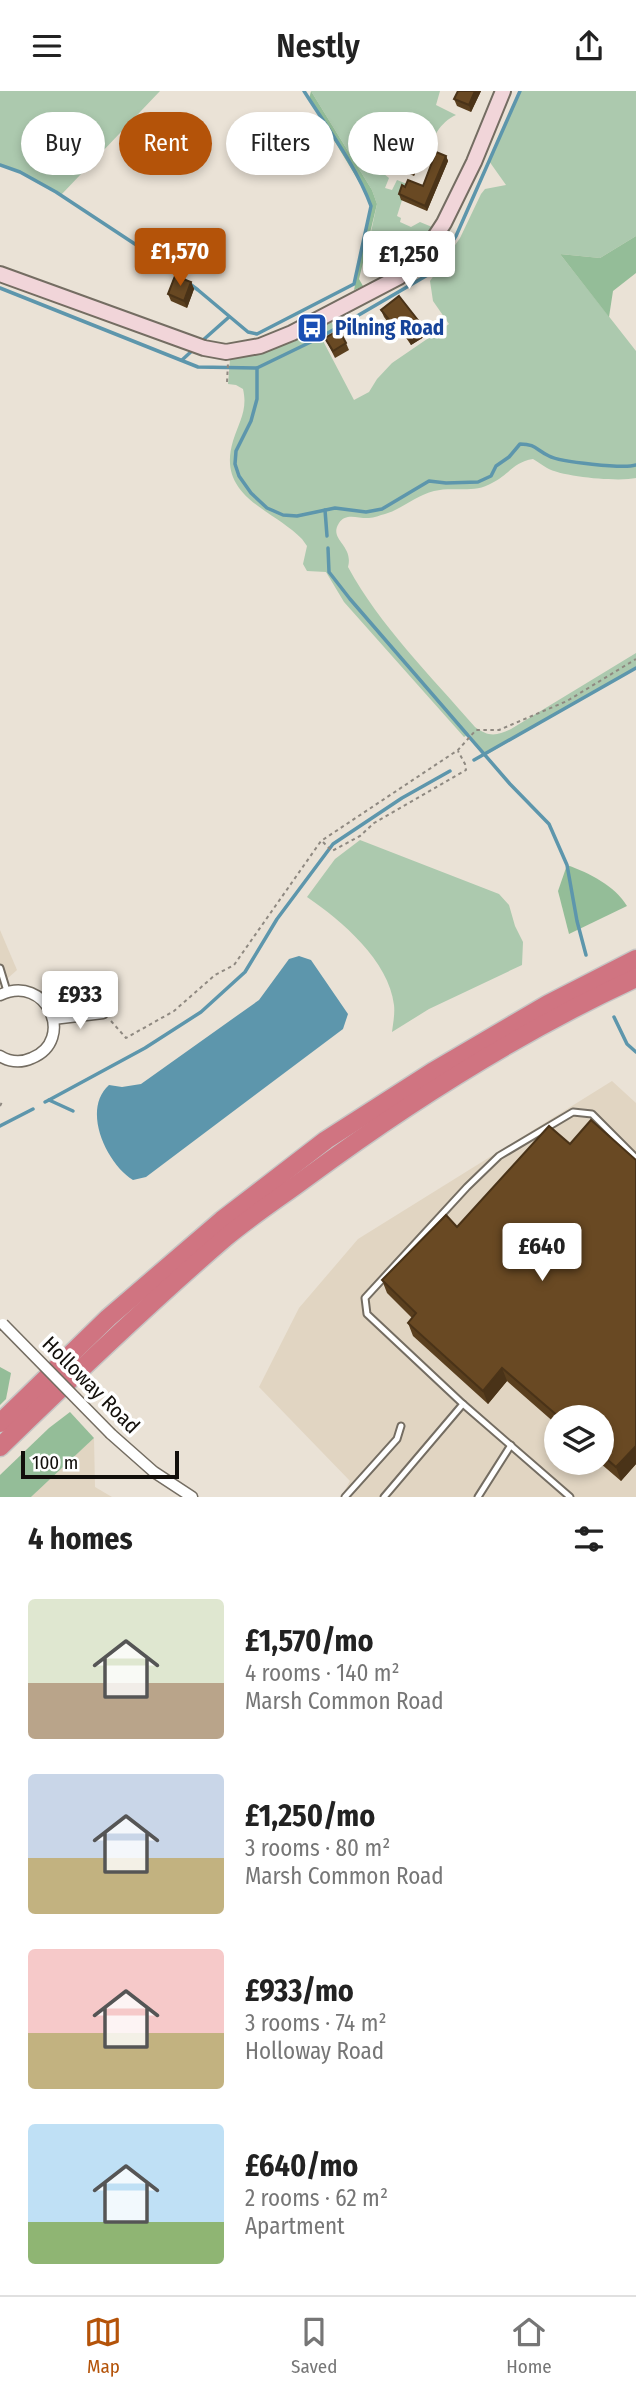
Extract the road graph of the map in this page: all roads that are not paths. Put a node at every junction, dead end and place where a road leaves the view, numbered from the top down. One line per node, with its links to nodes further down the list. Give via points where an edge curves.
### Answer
1 (503, 91): 2 (main road, via 474,162 425,252 399,277 260,347 226,352 204,348)
2 (0, 274)
3 (636, 960): 13 (highway, via 432,1072 326,1140 222,1220 108,1318)
4 (0, 968): 6 (lane)
5 (635, 979): 16 (highway, via 555,1018 342,1151 227,1236)
6 (4, 993): 8 (street, via 31,992 41,998)
7 (103, 1013): 8 (street)
8 (53, 1019): 9 (street, via 54,1030 45,1050 26,1061)
9 (2, 1062)
10 (636, 1158): 12 (lane, via 592,1114 573,1112 499,1156 365,1298 367,1314)
11 (1, 1322): 17 (street, Holloway Road, bridge, via 111,1434 154,1472)
12 (463, 1404): 15 (lane); 19 (lane)
13 (0, 1423)
14 (401, 1426): 18 (lane, via 397,1439)
15 (511, 1445): 20 (lane); 21 (lane)
16 (0, 1447)
17 (192, 1497)
18 (345, 1497)
19 (384, 1497)
20 (478, 1497)
21 (570, 1497)

